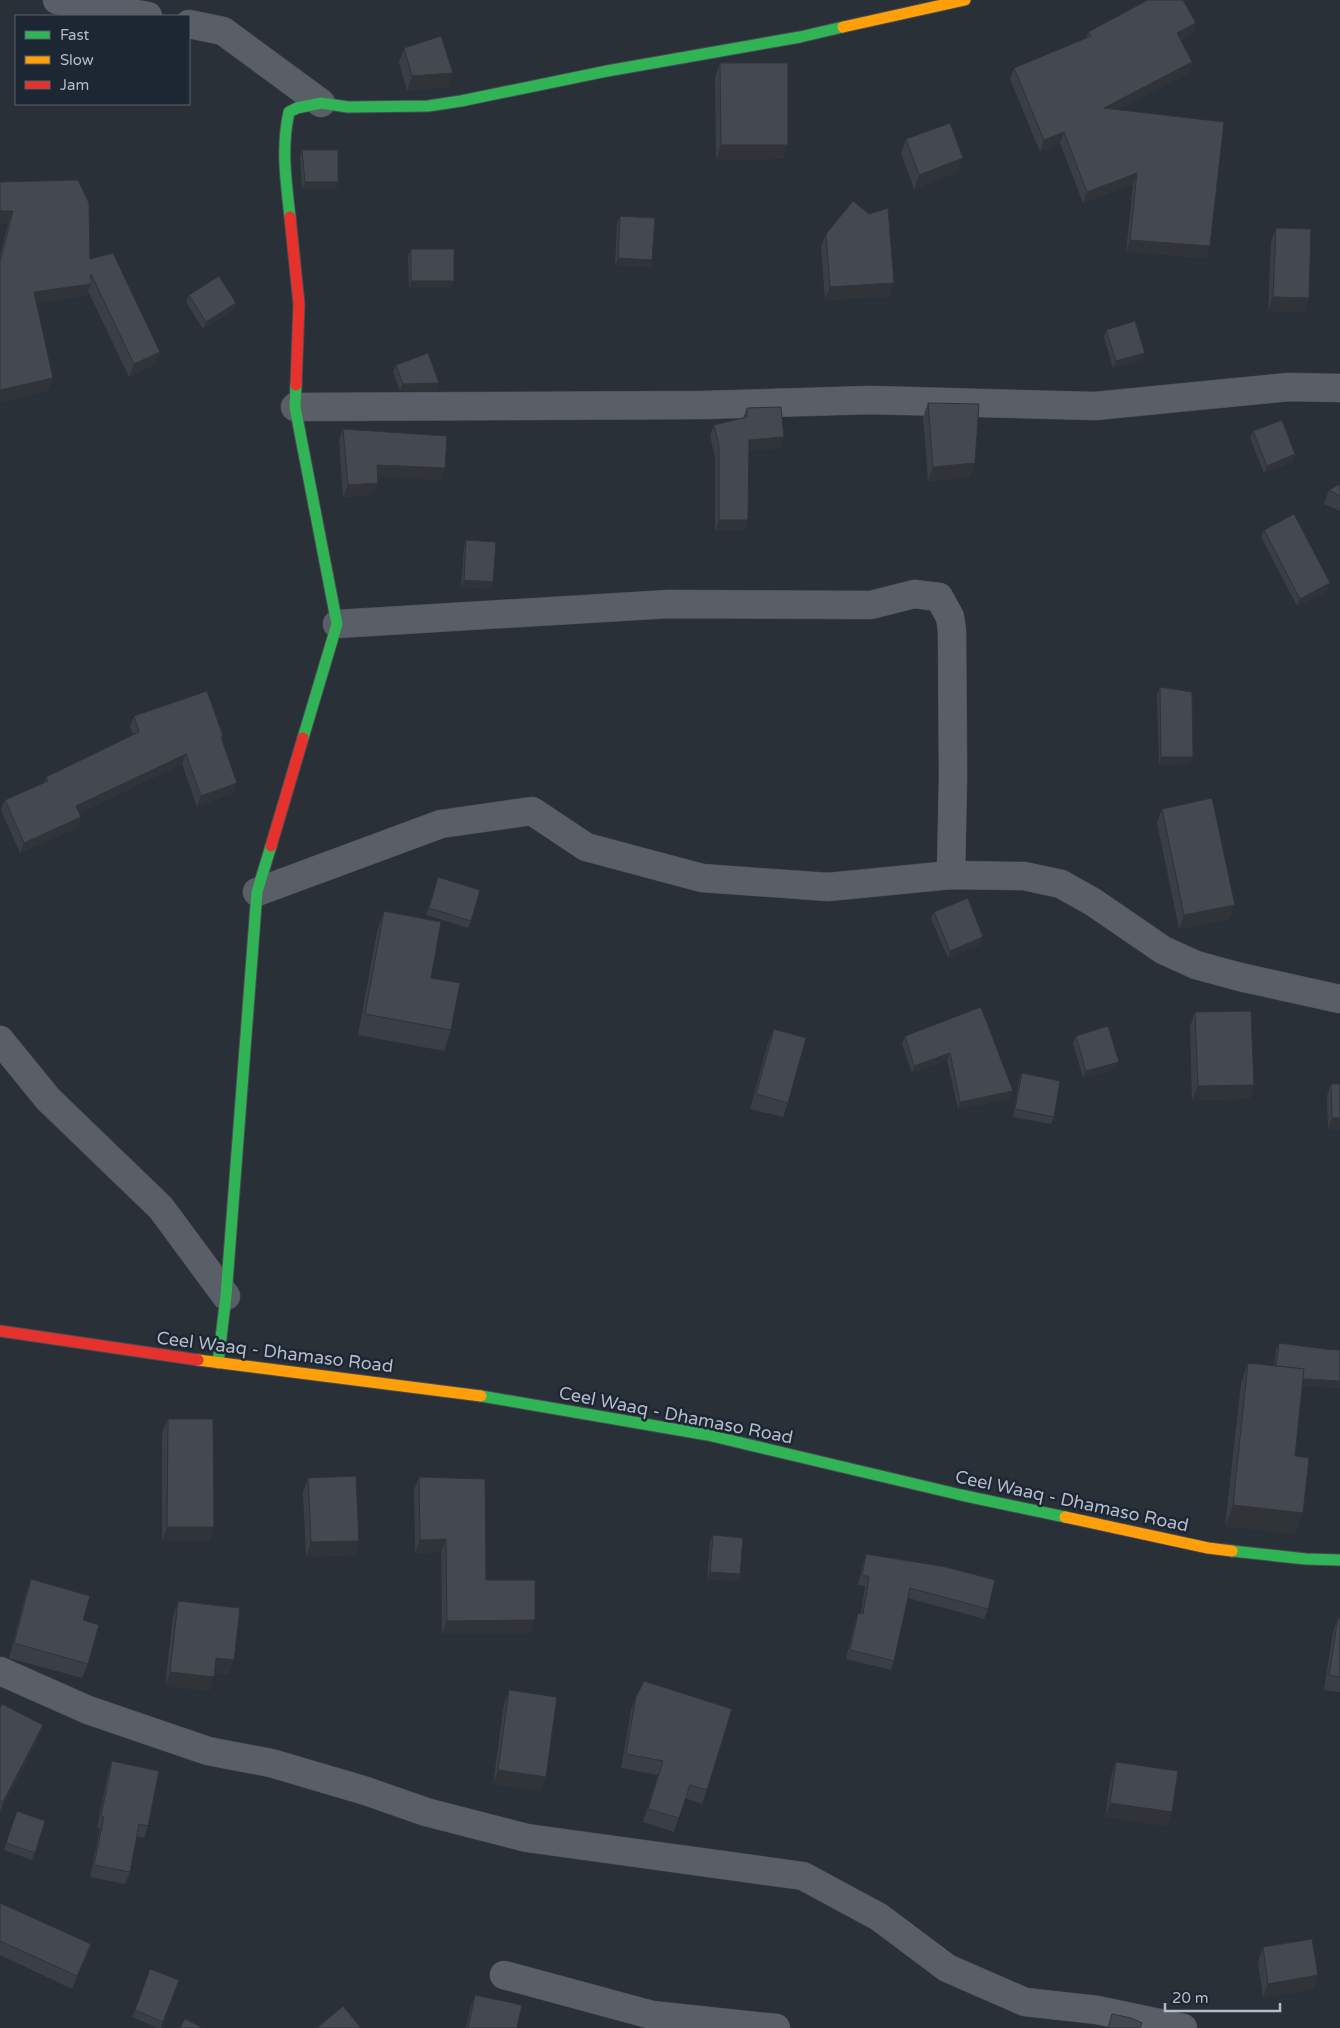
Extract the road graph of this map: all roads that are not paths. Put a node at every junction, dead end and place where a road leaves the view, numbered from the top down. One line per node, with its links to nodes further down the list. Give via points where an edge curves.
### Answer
1 (57, 0): 3 (street)
2 (965, 0): 5 (street, via 800,37 462,101 428,106 348,107)
3 (142, 15)
4 (190, 24): 5 (street, via 223,31)
5 (321, 103): 7 (street, via 289,112 285,129 283,156 299,304)
6 (1340, 388): 7 (street, via 1289,387 1096,406 871,400 693,405)
7 (295, 407): 8 (street)
8 (336, 624): 9 (street, via 669,604 871,605 914,594 940,596 952,630); 10 (street)
9 (951, 875): 10 (street, via 828,888 702,878 586,847 532,812 441,824); 11 (street, via 1024,876 1061,884 1163,950 1196,965)
10 (258, 892): 13 (street)
11 (1340, 999)
12 (0, 1040): 13 (street, via 48,1099 161,1208)
13 (226, 1296): 15 (street)
14 (0, 1331): 15 (street, Ceel Waaq - Dhamaso Road)
15 (218, 1363): 16 (street, Ceel Waaq - Dhamaso Road, via 503,1399 708,1435 962,1495 1208,1548)
16 (1340, 1560)
17 (0, 1670): 20 (street, via 88,1710 208,1750 271,1763 435,1815 527,1838 803,1876 879,1916 947,1968 1026,2002 1097,2010)
18 (504, 1975): 19 (street, via 652,2015)
19 (776, 2028)
20 (1183, 2028)

